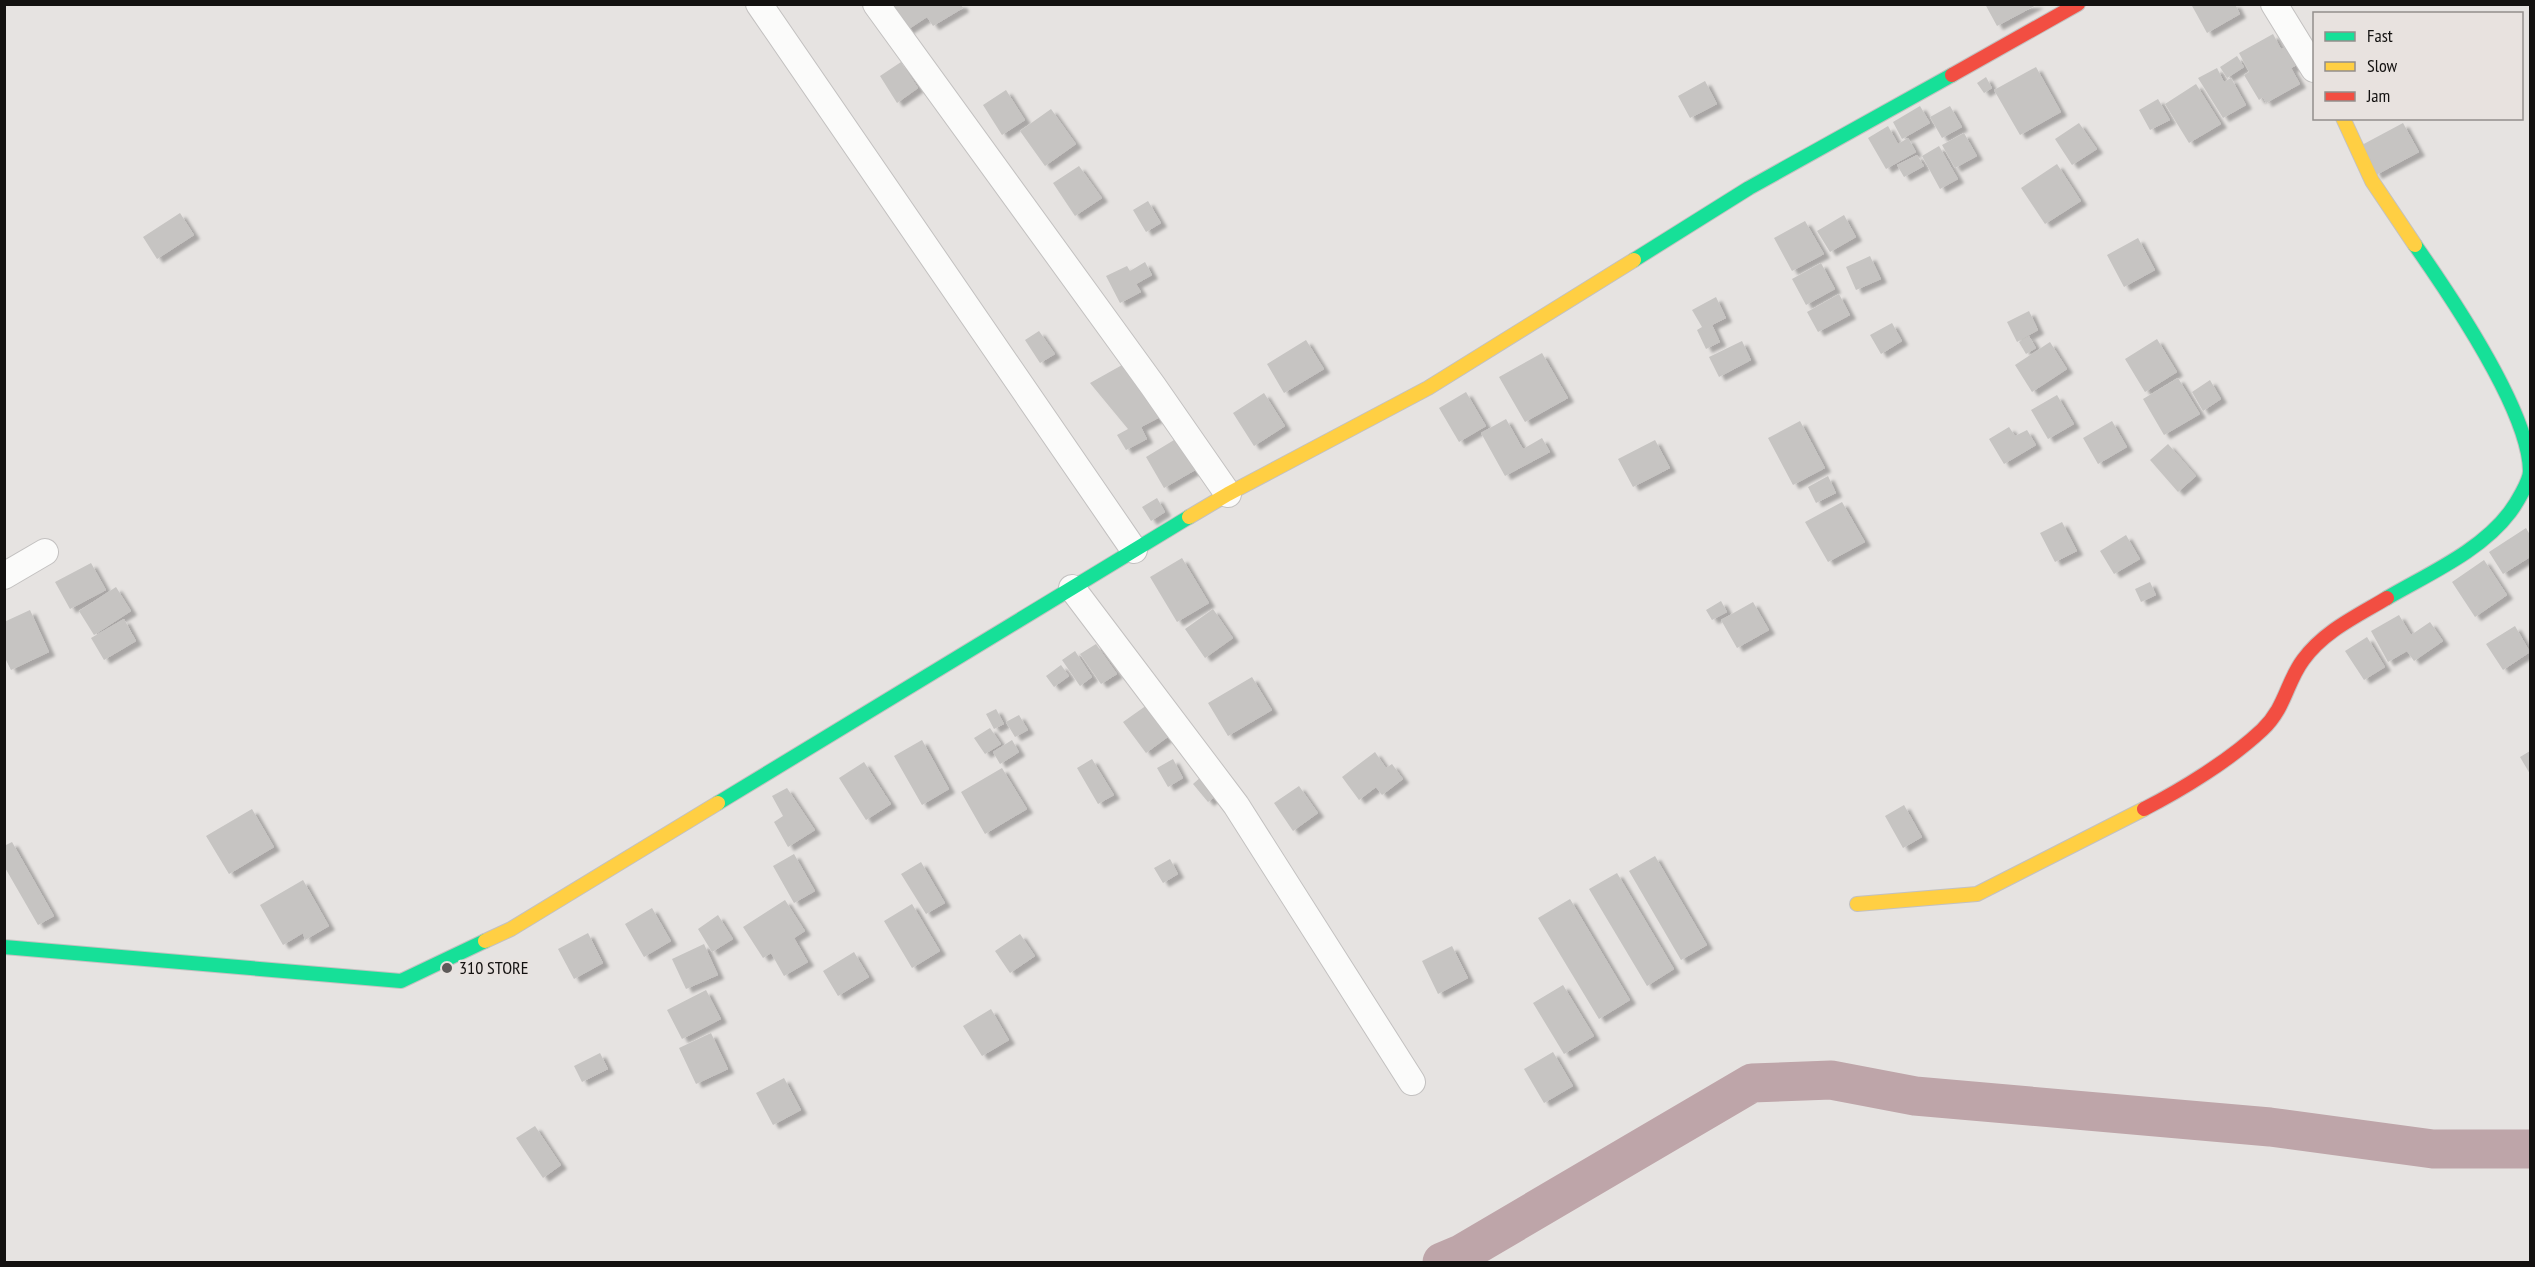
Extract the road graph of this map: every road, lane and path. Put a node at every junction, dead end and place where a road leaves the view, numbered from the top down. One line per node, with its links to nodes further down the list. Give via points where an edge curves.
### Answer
1 (759, 4): 8 (street)
2 (876, 4): 7 (street)
3 (2078, 4): 7 (street, via 1749,188 1428,388)
4 (2274, 4): 5 (street)
5 (2313, 67)
6 (2344, 120): 12 (street, via 2372,181 2457,306 2520,423 2530,473 2510,512 2479,543 2326,635 2302,661 2283,705 2262,730 2181,789 1977,894)
7 (1228, 494): 8 (street)
8 (1134, 550): 11 (street)
9 (45, 552): 10 (street)
10 (4, 576)
11 (1072, 588): 13 (street, via 511,928 401,981); 14 (street, via 1236,805)
12 (1857, 904)
13 (4, 947)
14 (1412, 1082)

